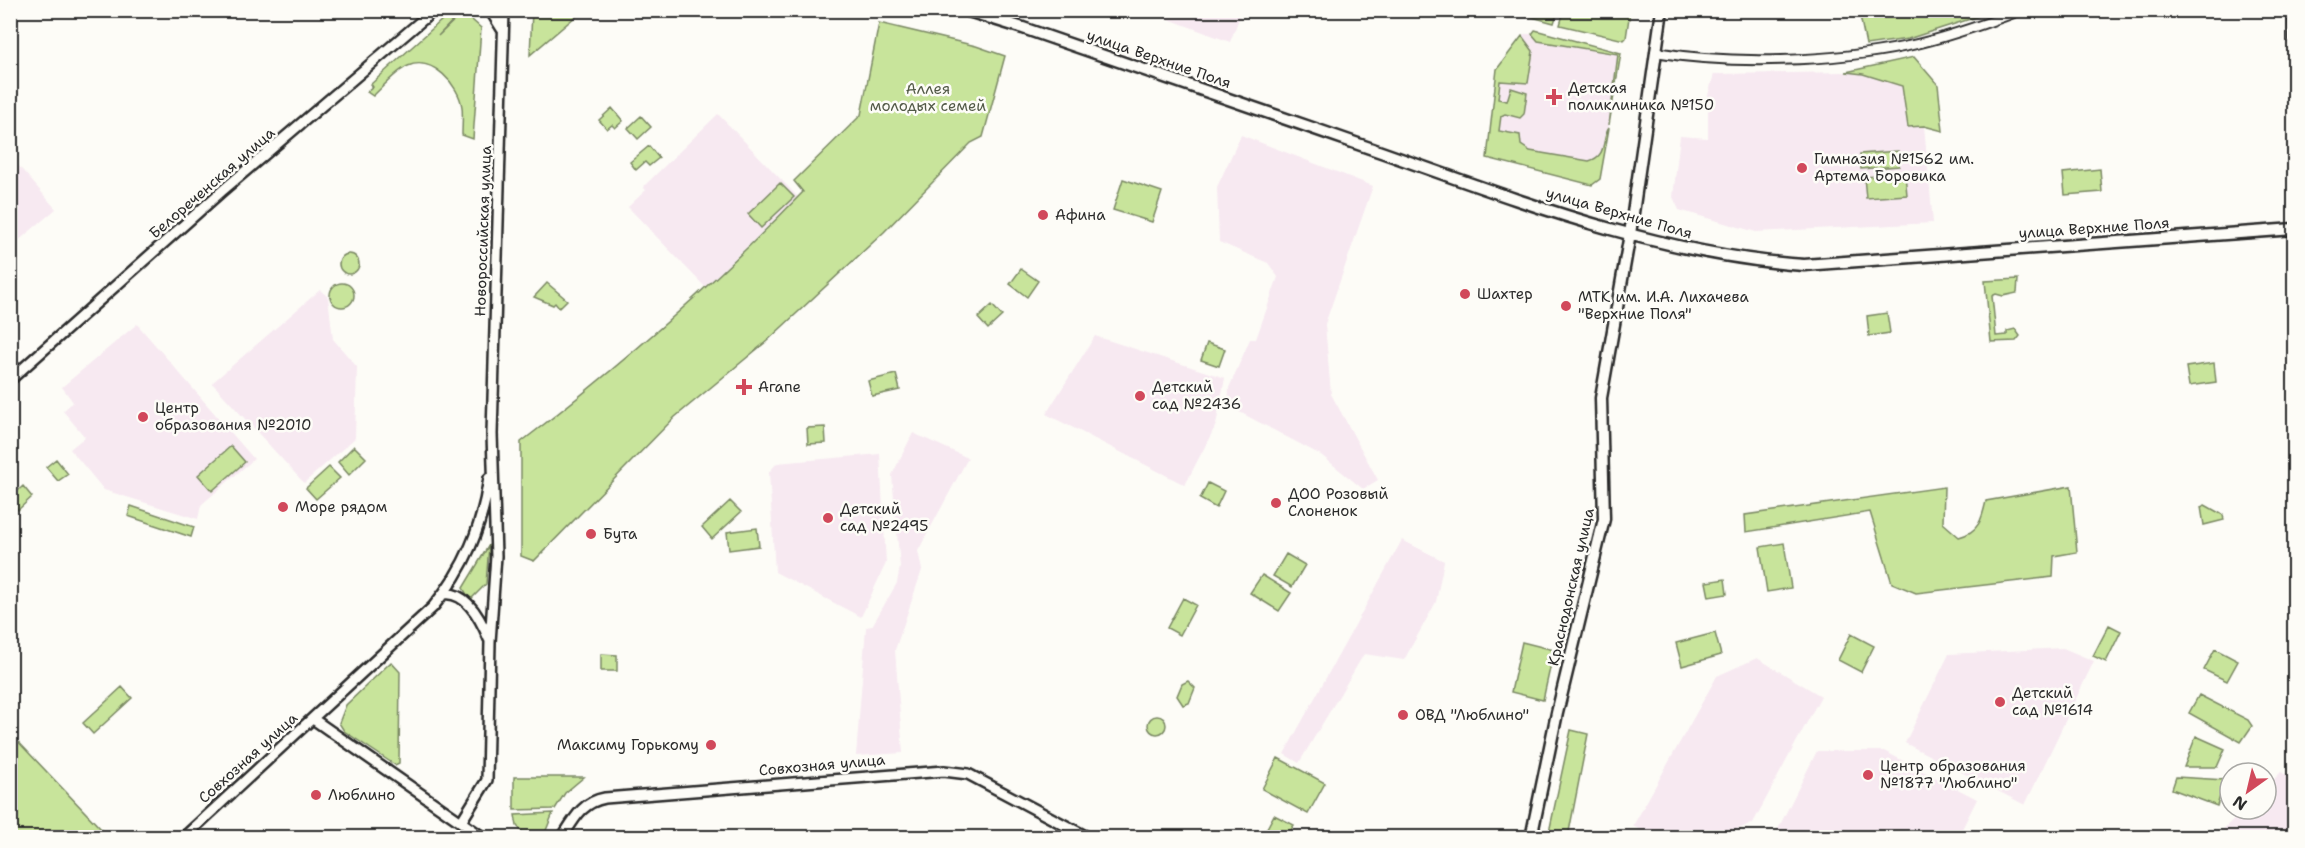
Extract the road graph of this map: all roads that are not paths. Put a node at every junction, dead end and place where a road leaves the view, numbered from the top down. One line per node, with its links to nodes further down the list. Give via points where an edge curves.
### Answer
1 (490, 10): 8 (street)
2 (965, 10): 12 (main road, улица Верхние Поля)
3 (1662, 10): 10 (main road, Краснодонская улица)
4 (2022, 10): 10 (street, via 1908,46 1870,52 1742,59)
5 (2293, 10): 9 (street)
6 (434, 12): 13 (street, Белореченская улица, via 222,191)
7 (504, 12): 8 (street, Новороссийская улица)
8 (503, 31): 14 (street, Новороссийская улица)
9 (2295, 42)
10 (1655, 52): 12 (main road, Краснодонская улица)
11 (2295, 229): 12 (main road, улица Верхние Поля, via 1804,265 1712,255)
12 (1630, 234): 23 (main road, Краснодонская улица, via 1601,398 1604,519)
13 (10, 380)
14 (492, 452): 15 (street, Новороссийская улица, via 476,538); 16 (street, Новороссийская улица, via 495,556)
15 (443, 594): 16 (street, via 454,595 470,606); 17 (street, Новороссийская улица, via 412,629)
16 (490, 642): 18 (street, Новороссийская улица, via 487,780)
17 (313, 719): 18 (street, Совхозная улица); 19 (street, Совхозная улица)
18 (461, 822): 20 (street, Совхозная улица)
19 (183, 837)
20 (484, 837)
21 (562, 837): 22 (street, Совхозная улица, via 591,800 944,771 968,774)
22 (1088, 837)
23 (1531, 837)

